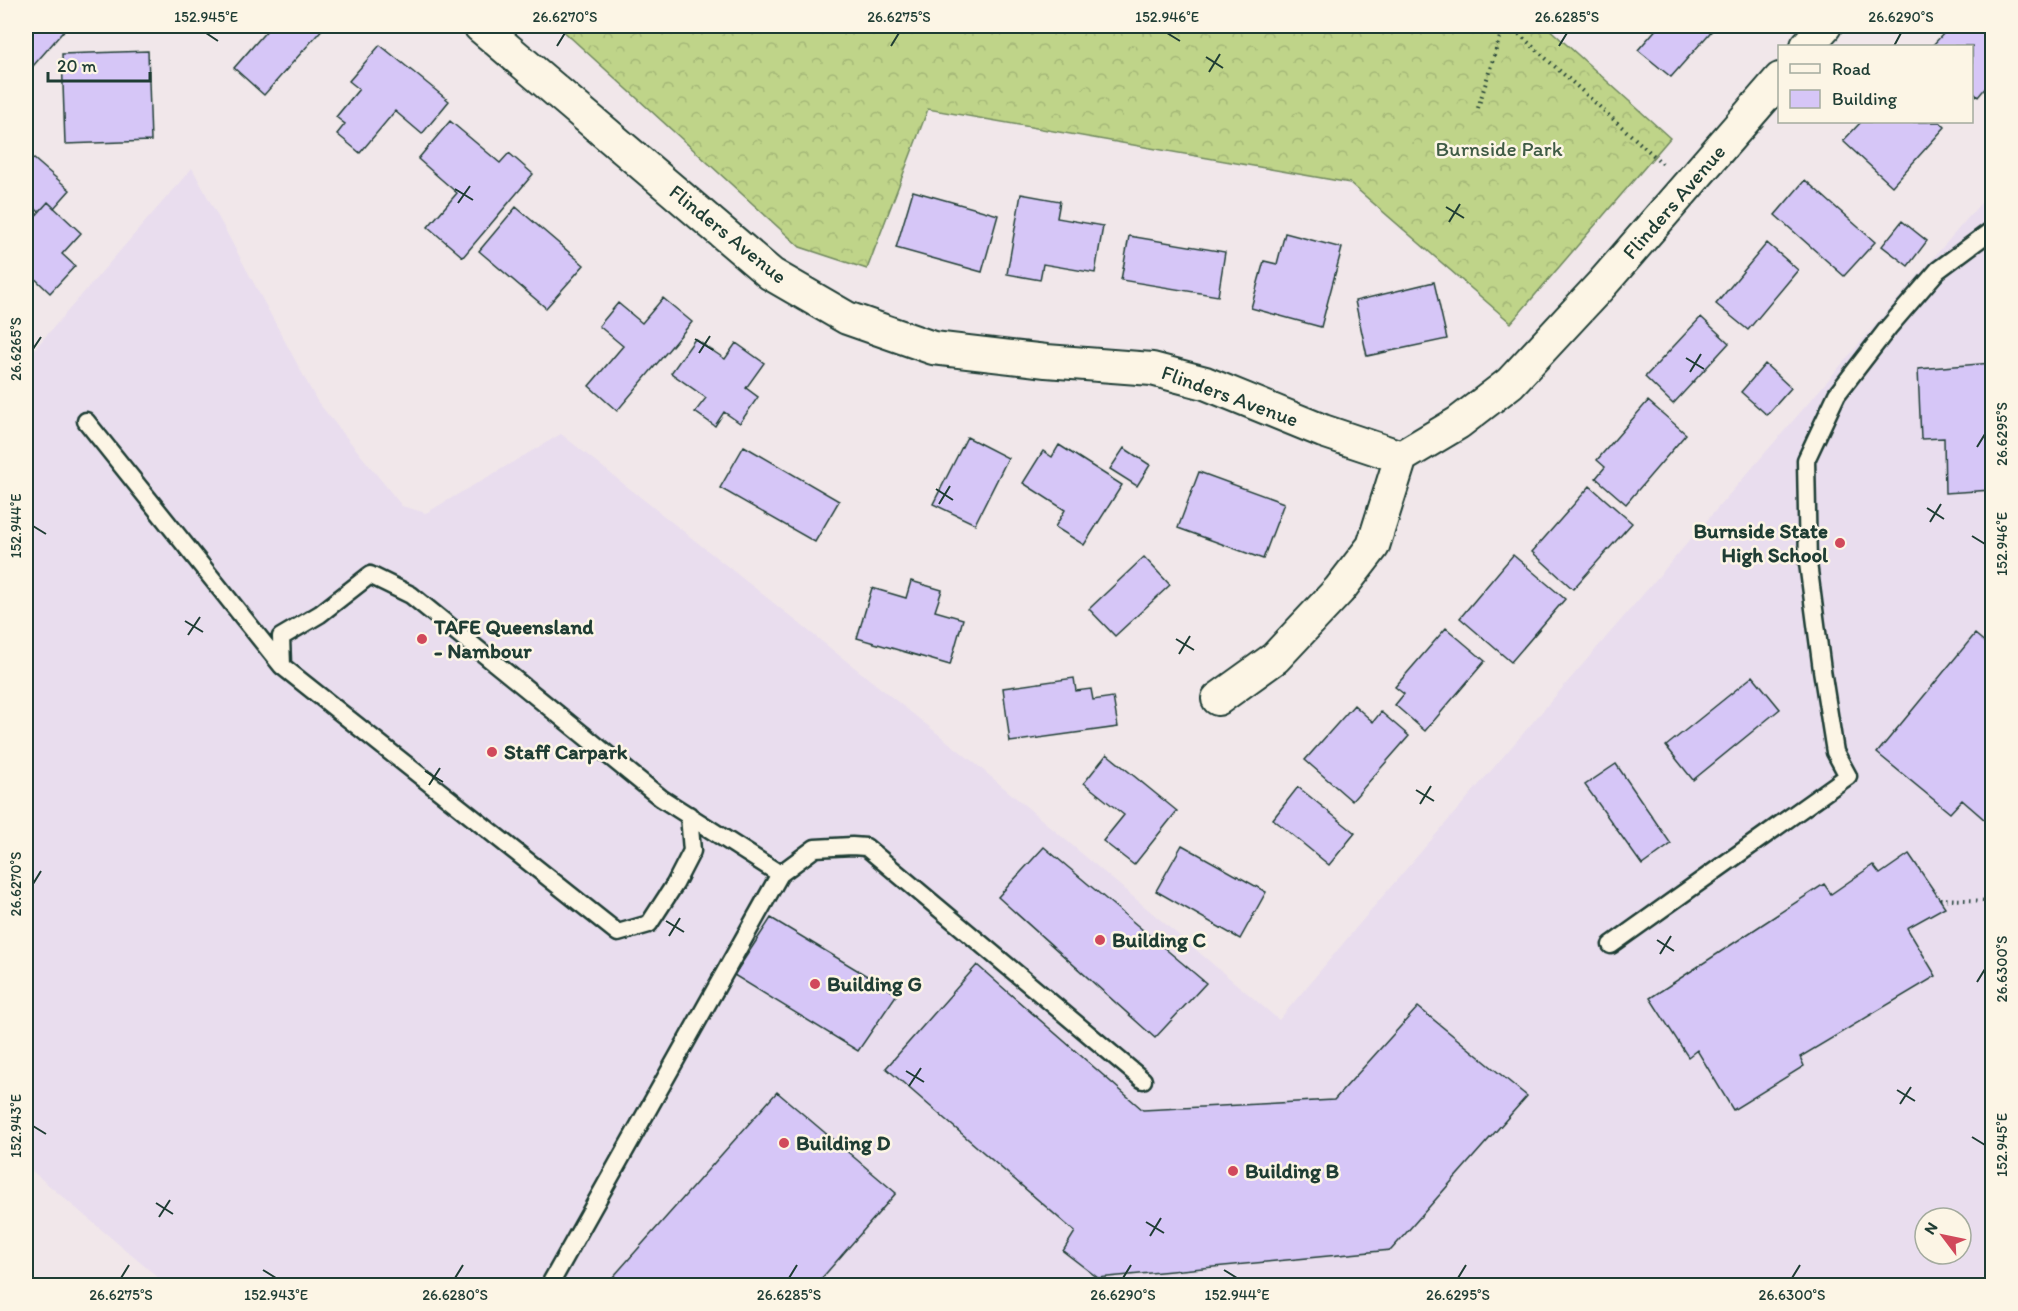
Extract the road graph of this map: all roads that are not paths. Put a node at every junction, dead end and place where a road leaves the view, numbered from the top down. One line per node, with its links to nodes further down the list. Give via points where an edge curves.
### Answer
1 (480, 26): 7 (street, Flinders Avenue, via 771,274 847,318 933,348 1152,369 1205,383 1323,431)
2 (1825, 26): 3 (street)
3 (1808, 45)
4 (1778, 80): 7 (street, Flinders Avenue, via 1688,187 1510,383 1458,423)
5 (1992, 230): 12 (lane, via 1938,270 1888,328 1837,394 1806,460 1808,563 1822,670 1835,753 1848,776)
6 (86, 421): 8 (lane)
7 (1401, 457): 9 (street, via 1373,546 1340,590 1275,658)
8 (282, 666): 10 (lane, via 281,637 320,614 370,575 411,595 661,798); 10 (lane, via 618,933 649,924 675,884 692,851)
9 (1218, 699)
10 (689, 815): 11 (lane)
11 (780, 874): 13 (lane, via 815,848 866,847); 14 (lane)
12 (1611, 945)
13 (1143, 1080)
14 (549, 1286)

